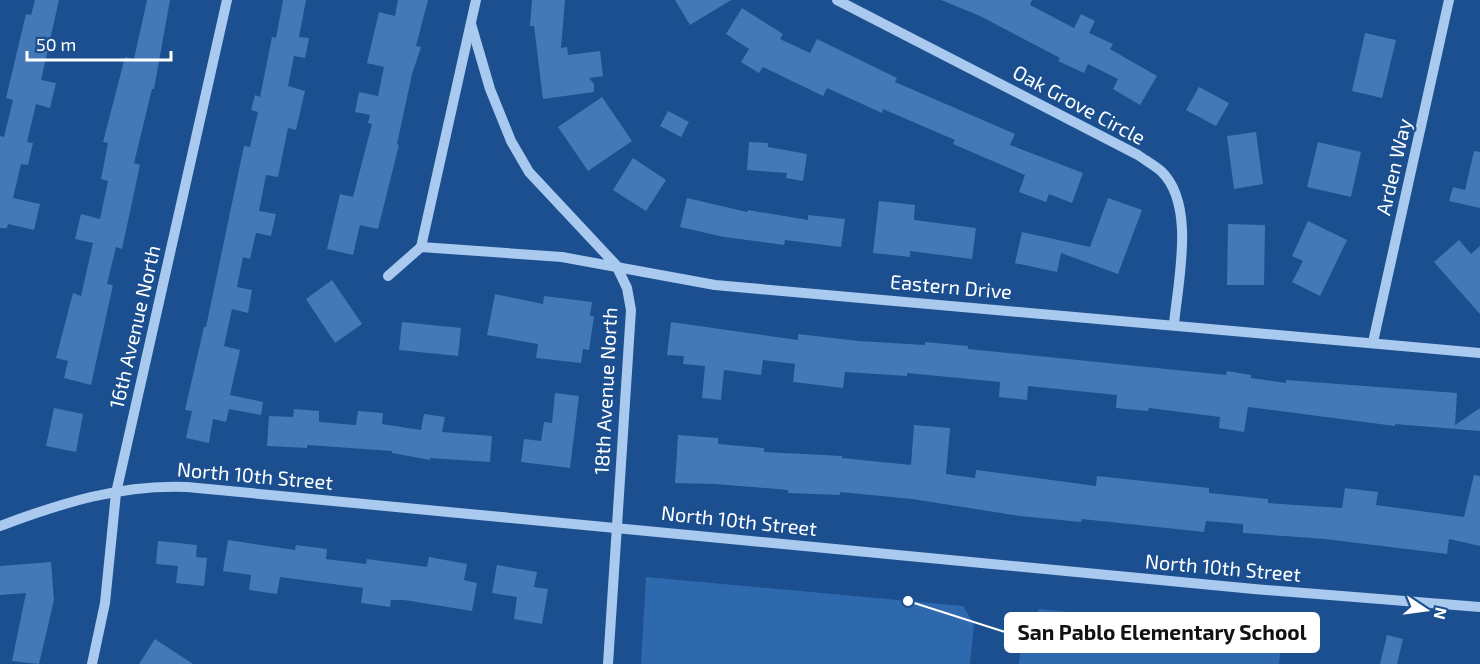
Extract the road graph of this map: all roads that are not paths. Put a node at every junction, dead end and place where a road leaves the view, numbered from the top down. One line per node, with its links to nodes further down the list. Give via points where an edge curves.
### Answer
1 (226, 0): 12 (street, 16th Avenue North)
2 (476, 0): 5 (street, 18th Avenue North)
3 (837, 0): 9 (street, Oak Grove Circle, via 1138,155 1162,172 1180,206 1182,246)
4 (1449, 0): 10 (street, Arden Way)
5 (471, 24): 6 (street, 18th Avenue North); 7 (street, 18th Avenue North, via 490,89 511,141 530,172)
6 (421, 247): 7 (street, Eastern Drive, via 562,257); 8 (street)
7 (616, 265): 9 (street, Eastern Drive, via 715,285); 14 (street, 18th Avenue North, via 627,288 631,310)
8 (388, 276)
9 (1174, 324): 10 (street, Eastern Drive)
10 (1373, 342): 11 (street, Eastern Drive)
11 (1480, 353)
12 (116, 493): 13 (street, North 10th Street, via 57,504); 14 (street, North 10th Street, via 154,485 188,487); 16 (street, 16th Avenue North, via 105,603)
13 (0, 526)
14 (615, 527): 15 (street, North 10th Street); 17 (street, 18th Avenue North)
15 (1480, 607)
16 (92, 664)
17 (608, 664)

